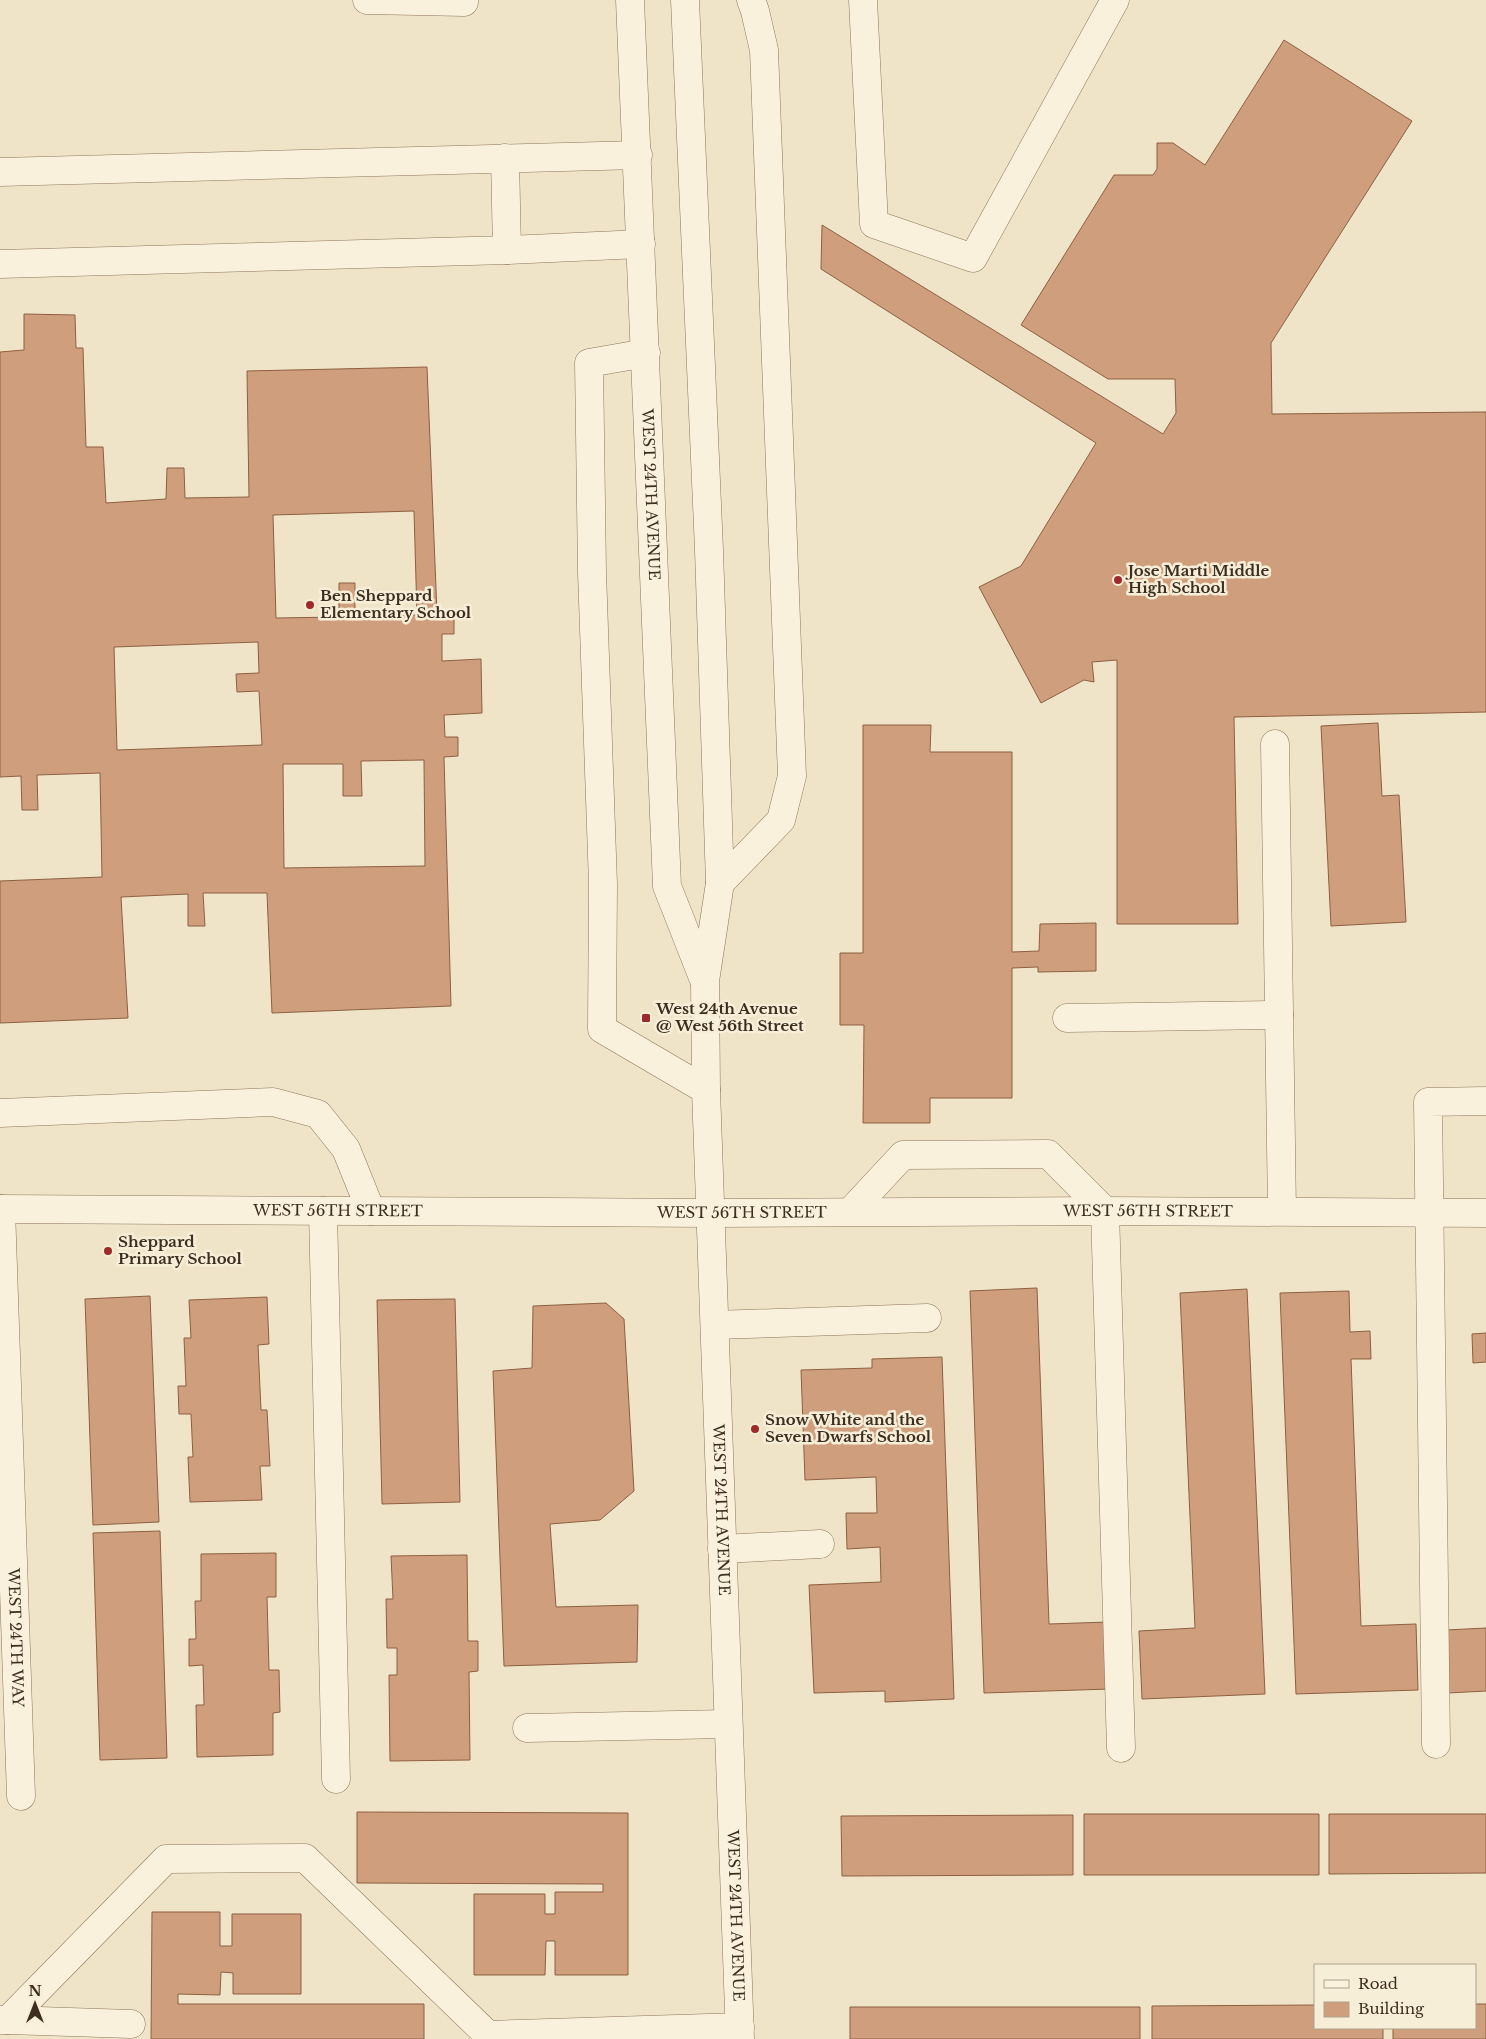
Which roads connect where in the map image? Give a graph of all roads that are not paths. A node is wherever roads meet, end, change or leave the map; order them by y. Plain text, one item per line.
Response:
1 (367, 0) edge
2 (464, 0) edge
3 (630, 0) edge
4 (685, 0) edge
5 (751, 0) edge
6 (863, 0) edge
7 (1115, 0) edge
8 (638, 155) junction
9 (505, 158) junction
10 (0, 172) edge
11 (641, 244) junction
12 (507, 250) junction
13 (0, 264) edge
14 (646, 353) junction
15 (1275, 744) dead end
16 (720, 883) junction
17 (705, 981) junction
18 (1279, 1014) junction
19 (1067, 1018) dead end
20 (706, 1090) junction
21 (1486, 1102) edge
22 (0, 1113) edge
23 (1, 1209) edge
24 (323, 1211) junction
25 (370, 1211) junction
26 (1105, 1211) junction
27 (850, 1212) junction
28 (1282, 1212) junction
29 (711, 1213) junction
30 (1428, 1213) junction
31 (1486, 1213) edge
32 (926, 1318) dead end
33 (715, 1325) junction
34 (820, 1544) dead end
35 (722, 1549) junction
36 (727, 1724) junction
37 (526, 1728) dead end
38 (1436, 1744) dead end
39 (1121, 1748) dead end
40 (336, 1779) dead end
41 (21, 1796) dead end
42 (4, 2020) edge
43 (131, 2024) dead end
44 (740, 2033) edge

1 - 2 street
3 - 8 street, WEST 24TH AVENUE
4 - 16 street, WEST 24TH AVENUE
5 - 16 street
6 - 7 street
8 - 9 street
8 - 11 street, WEST 24TH AVENUE
9 - 10 street
9 - 12 street
11 - 12 street
11 - 14 street, WEST 24TH AVENUE
12 - 13 street
14 - 17 street, WEST 24TH AVENUE
14 - 20 street
15 - 18 street
16 - 17 street, WEST 24TH AVENUE
17 - 20 street, WEST 24TH AVENUE
18 - 19 street
18 - 28 street
20 - 29 street, WEST 24TH AVENUE
21 - 30 street
22 - 25 street
23 - 24 street, WEST 56TH STREET
23 - 41 street, WEST 24TH WAY
24 - 25 street, WEST 56TH STREET
24 - 40 street
25 - 29 street, WEST 56TH STREET
26 - 27 street, WEST 56TH STREET
26 - 27 street
26 - 28 street, WEST 56TH STREET
26 - 39 street
27 - 29 street, WEST 56TH STREET
28 - 30 street, WEST 56TH STREET
29 - 33 street, WEST 24TH AVENUE
30 - 31 street, WEST 56TH STREET
30 - 38 street
32 - 33 street
33 - 35 street, WEST 24TH AVENUE
34 - 35 street
35 - 36 street, WEST 24TH AVENUE
36 - 37 street
36 - 44 street, WEST 24TH AVENUE
42 - 43 street
42 - 44 street

